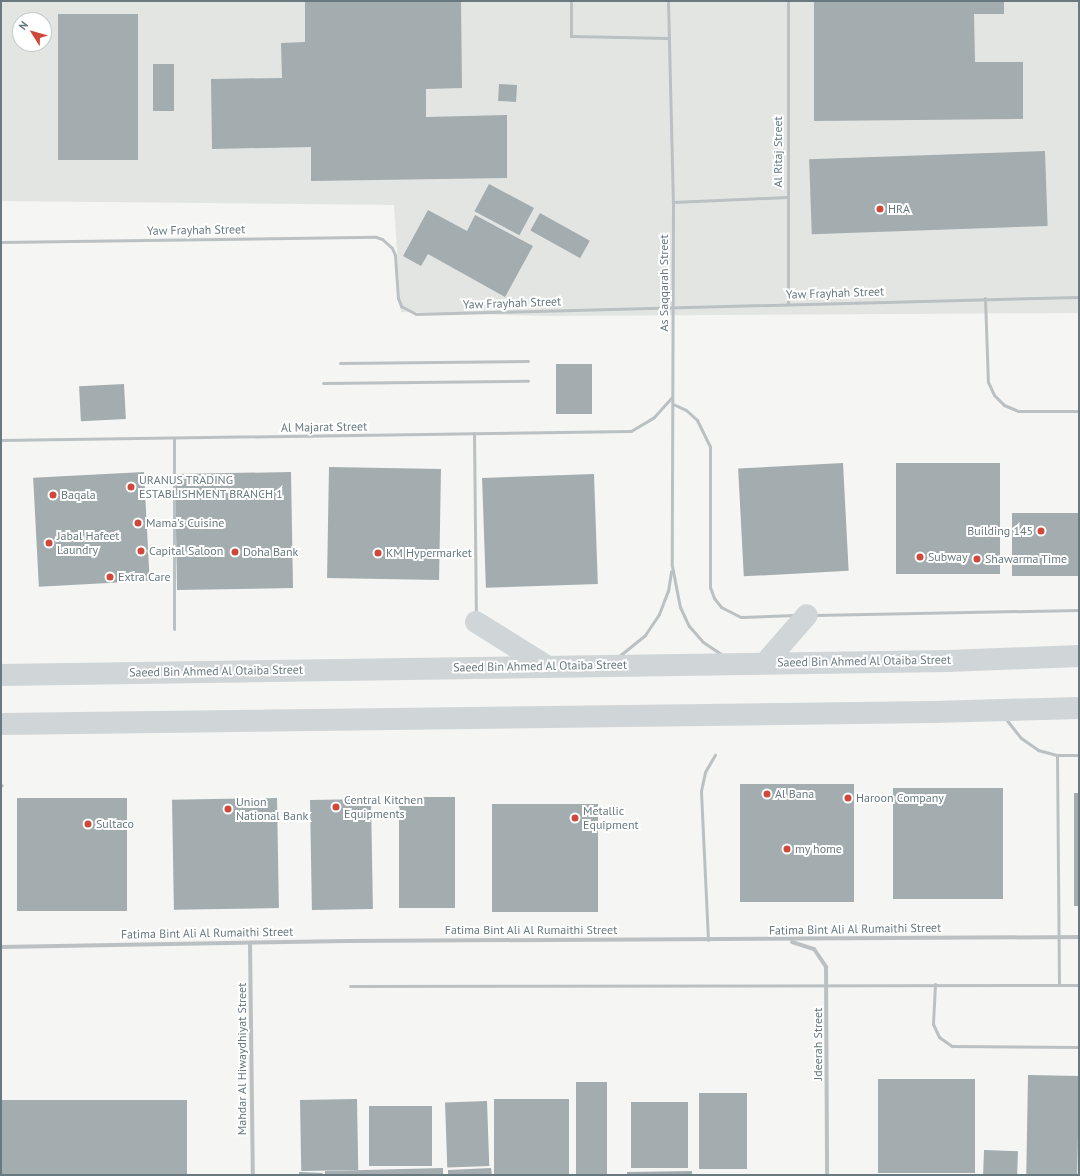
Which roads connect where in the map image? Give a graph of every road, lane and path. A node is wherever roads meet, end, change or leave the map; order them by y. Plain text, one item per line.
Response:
1 (570, 1) edge
2 (668, 1) edge
3 (788, 1) edge
4 (668, 38) junction
5 (787, 197) junction
6 (673, 202) junction
7 (1, 242) edge
8 (1079, 297) edge
9 (985, 298) junction
10 (788, 304) junction
11 (673, 307) junction
12 (528, 361) dead end
13 (340, 363) dead end
14 (528, 381) dead end
15 (323, 383) dead end
16 (673, 397) junction
17 (673, 404) junction
18 (1079, 411) edge
19 (474, 433) junction
20 (174, 439) junction
21 (1, 440) edge
22 (672, 566) junction
23 (1079, 610) edge
24 (806, 615) junction
25 (476, 622) joint
26 (174, 629) dead end
27 (1079, 656) edge
28 (733, 660) junction
29 (610, 661) junction
30 (766, 662) junction
31 (548, 667) junction
32 (1, 675) edge
33 (1079, 708) edge
34 (999, 710) junction
35 (1, 724) edge
36 (716, 755) dead end
37 (1057, 755) junction
38 (1079, 755) edge
39 (1061, 936) junction
40 (1079, 937) edge
41 (708, 940) junction
42 (783, 940) junction
43 (250, 943) junction
44 (1, 947) edge
45 (828, 984) junction
46 (935, 984) junction
47 (1059, 985) junction
48 (1079, 985) edge
49 (350, 986) dead end
50 (1079, 1047) edge
51 (253, 1175) edge
52 (827, 1175) edge

1 - 4 lane
2 - 4 lane, As Saqqarah Street
3 - 5 lane, Al Ritaj Street
4 - 6 lane, As Saqqarah Street
5 - 6 lane
5 - 10 lane, Al Ritaj Street
6 - 11 lane, As Saqqarah Street
7 - 11 lane, Yaw Frayhah Street
8 - 9 lane, Yaw Frayhah Street
9 - 10 lane, Yaw Frayhah Street
9 - 18 lane
10 - 11 lane, Yaw Frayhah Street
11 - 16 lane, As Saqqarah Street
12 - 13 lane
14 - 15 lane
16 - 17 lane, As Saqqarah Street
16 - 19 lane, Al Majarat Street
17 - 22 lane, As Saqqarah Street
17 - 24 lane
19 - 20 lane, Al Majarat Street
19 - 25 lane
20 - 21 lane, Al Majarat Street
20 - 26 lane
22 - 28 lane, As Saqqarah Street
22 - 29 lane, As Saqqarah Street
23 - 24 lane
24 - 30 main road
25 - 31 main road
27 - 30 main road, Saeed Bin Ahmed Al Otaiba Street
28 - 29 main road, Saeed Bin Ahmed Al Otaiba Street
28 - 30 main road, Saeed Bin Ahmed Al Otaiba Street
29 - 31 main road, Saeed Bin Ahmed Al Otaiba Street
31 - 32 main road, Saeed Bin Ahmed Al Otaiba Street
33 - 34 main road
34 - 35 main road
34 - 37 lane
36 - 41 lane
37 - 38 lane
37 - 39 lane
39 - 40 street, Fatima Bint Ali Al Rumaithi Street
39 - 42 street, Fatima Bint Ali Al Rumaithi Street
39 - 47 lane
41 - 42 street, Fatima Bint Ali Al Rumaithi Street
41 - 43 street, Fatima Bint Ali Al Rumaithi Street
42 - 45 street, Jdeerah Street
43 - 44 street, Fatima Bint Ali Al Rumaithi Street
43 - 51 street, Mahdar Al Hiwaydhiyat Street
45 - 46 lane
45 - 49 lane
45 - 52 street, Jdeerah Street
46 - 47 lane
46 - 50 lane
47 - 48 lane

